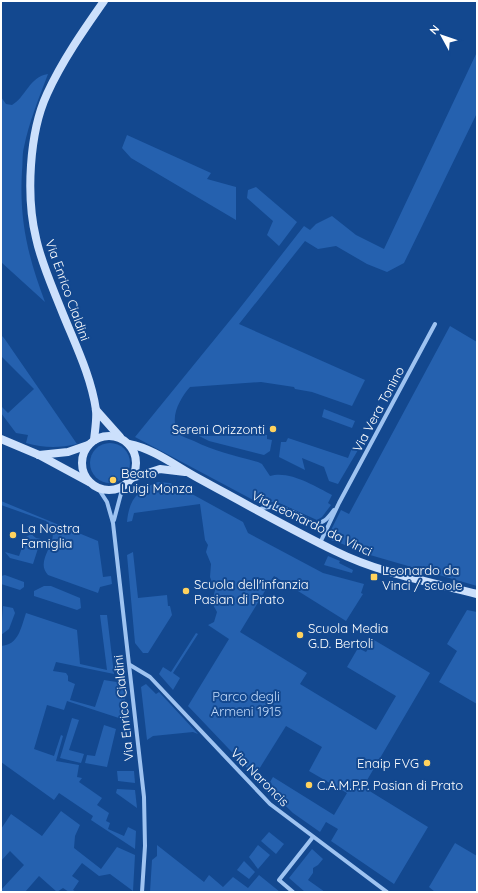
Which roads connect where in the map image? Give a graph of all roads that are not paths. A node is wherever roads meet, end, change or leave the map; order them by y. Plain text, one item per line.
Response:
1 (104, 1) edge
2 (435, 324) dead end
3 (96, 410) junction
4 (1, 438) edge
5 (121, 438) junction
6 (91, 443) junction
7 (129, 444) junction
8 (39, 455) junction
9 (188, 472) junction
10 (132, 478) junction
11 (90, 482) junction
12 (123, 486) junction
13 (98, 488) junction
14 (339, 503) junction
15 (257, 510) junction
16 (114, 523) junction
17 (320, 543) junction
18 (477, 594) edge
19 (130, 665) junction
20 (313, 837) junction
21 (142, 892) edge
22 (293, 892) edge
23 (387, 892) edge

1 - 3 street, Via Enrico Cialdini
2 - 14 street, Via Vera Tonino
3 - 5 street, Via Enrico Cialdini
3 - 6 street, Via Enrico Cialdini
4 - 8 street
5 - 6 street
5 - 7 street
6 - 8 street
6 - 11 street
7 - 9 street, Via Leonardo da Vinci
7 - 10 street
8 - 11 street
9 - 10 street, Via Leonardo da Vinci
9 - 15 street, Via Leonardo da Vinci
10 - 12 street
11 - 13 street
12 - 13 street
12 - 16 street, Via Enrico Cialdini
13 - 16 street, Via Enrico Cialdini
14 - 15 street, Via Vera Tonino
14 - 17 street, Via Vera Tonino
15 - 17 street, Via Leonardo da Vinci
16 - 19 street, Via Enrico Cialdini
17 - 18 street, Via Leonardo da Vinci
19 - 20 street, Via Naroncis
19 - 21 street, Via Enrico Cialdini
20 - 22 street
20 - 23 street, Via Naroncis

